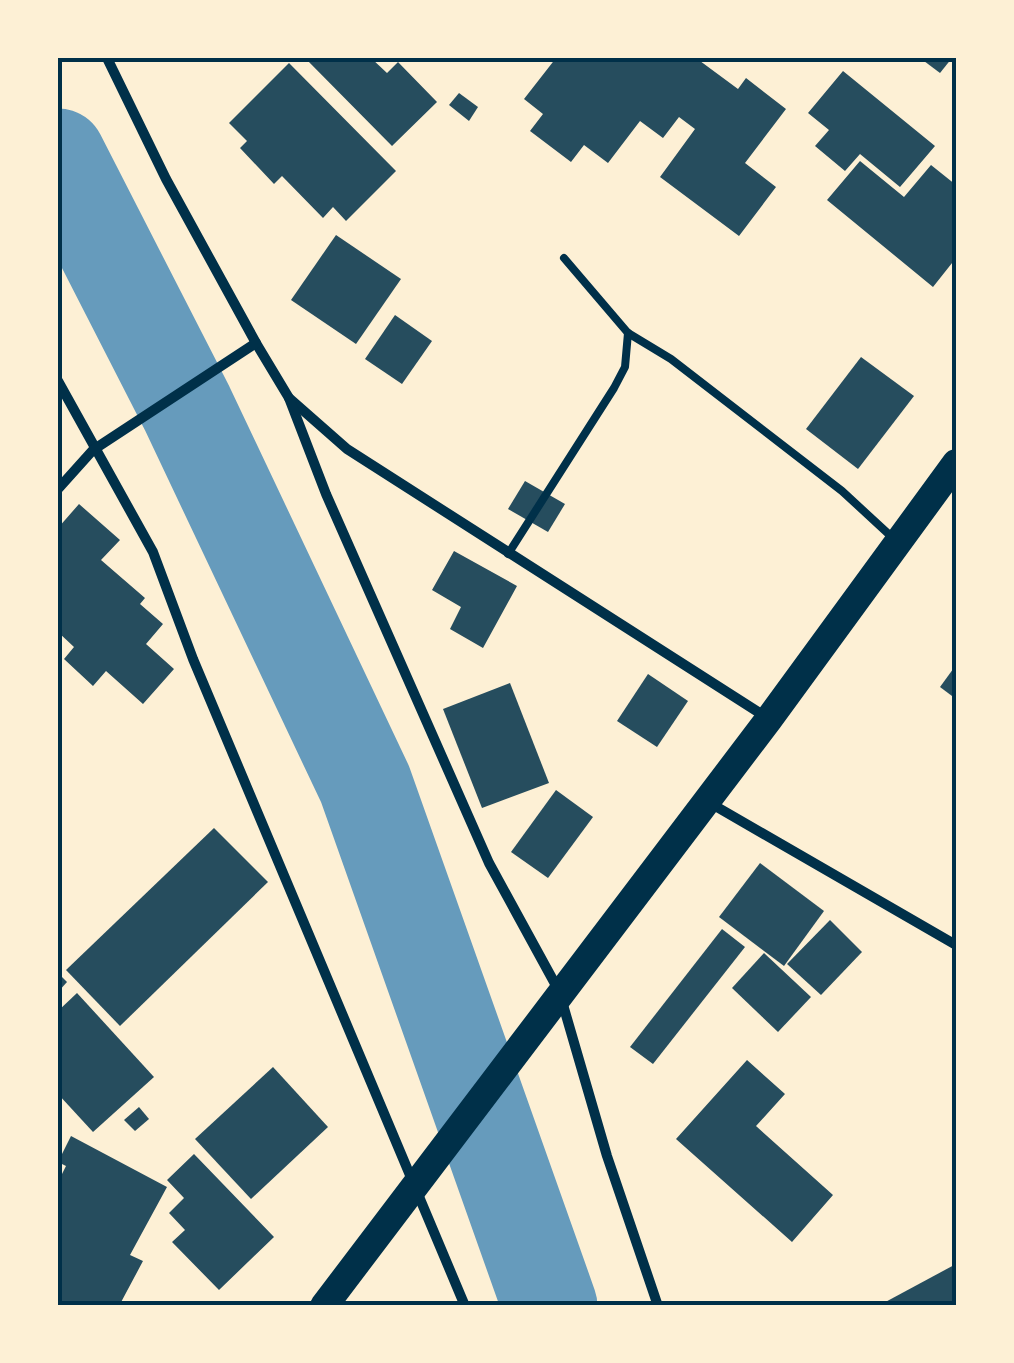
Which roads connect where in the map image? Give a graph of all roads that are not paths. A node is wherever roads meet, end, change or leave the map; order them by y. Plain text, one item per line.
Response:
1 (107, 58) edge
2 (564, 258) dead end
3 (628, 333) junction
4 (256, 343) junction
5 (58, 381) edge
6 (290, 398) junction
7 (93, 450) junction
8 (956, 464) edge
9 (58, 489) edge
10 (898, 542) junction
11 (508, 554) junction
12 (769, 719) junction
13 (705, 800) junction
14 (956, 944) edge
15 (554, 997) junction
16 (420, 1177) junction
17 (324, 1306) edge
18 (465, 1306) edge
19 (658, 1306) edge

1 - 4 street
2 - 3 lane
3 - 10 lane
3 - 11 lane
4 - 6 street
4 - 7 street
5 - 7 street
6 - 11 street
6 - 15 street
7 - 9 street
7 - 16 street
8 - 10 highway
10 - 12 highway
11 - 12 street
12 - 13 highway
13 - 14 street
13 - 15 highway
15 - 16 highway
15 - 19 street
16 - 17 highway
16 - 18 street

